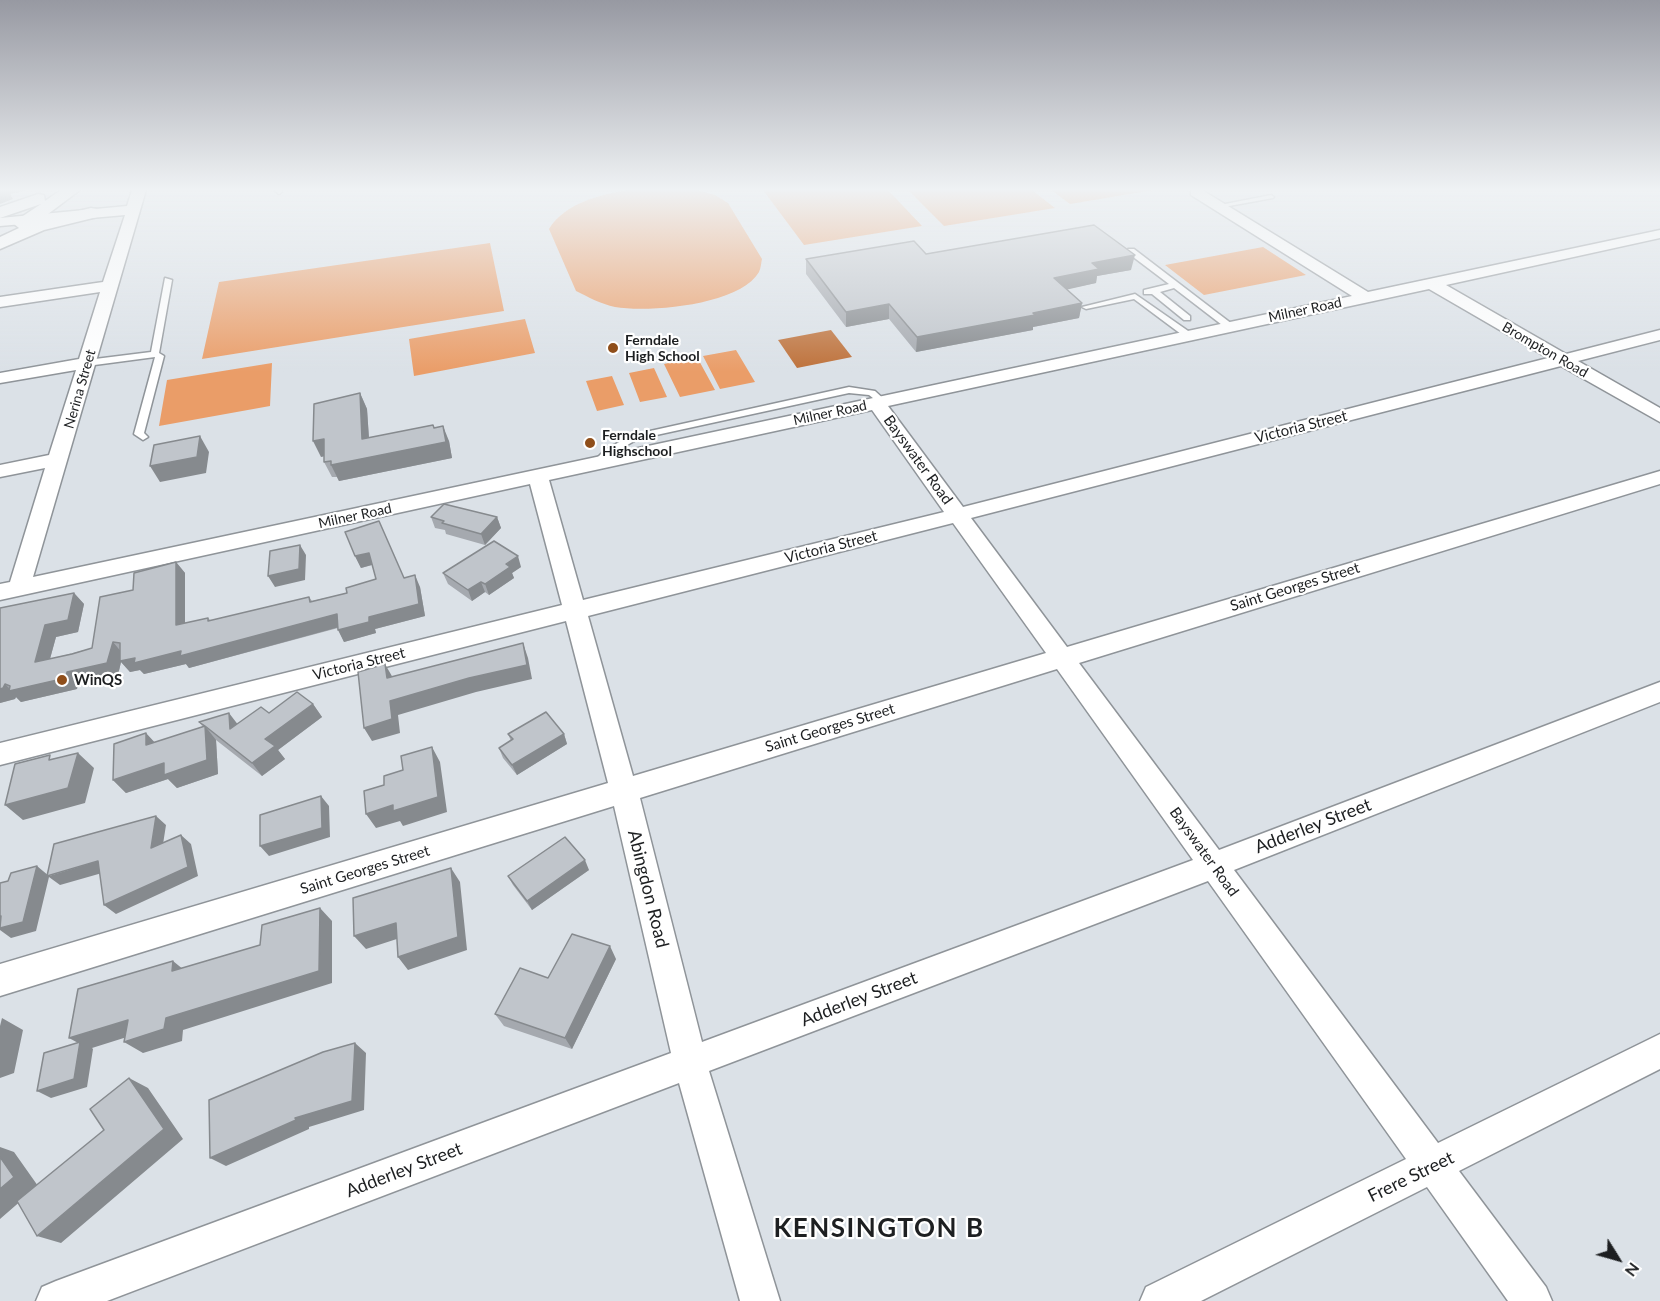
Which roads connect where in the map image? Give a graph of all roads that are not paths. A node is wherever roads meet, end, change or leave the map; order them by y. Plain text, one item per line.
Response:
1 (121, 251) edge
2 (1131, 251) edge
3 (1290, 251) edge
4 (1582, 251) edge
5 (168, 280) dead end
6 (1431, 283) junction
7 (1175, 285) junction
8 (111, 286) junction
9 (1154, 291) junction
10 (1135, 296) junction
11 (1365, 297) junction
12 (0, 303) edge
13 (1086, 307) dead end
14 (1229, 326) junction
15 (1187, 327) junction
16 (1660, 335) edge
17 (155, 354) junction
18 (1562, 359) junction
19 (87, 363) junction
20 (0, 378) edge
21 (879, 403) junction
22 (1660, 416) edge
23 (143, 437) dead end
24 (59, 459) junction
25 (0, 471) edge
26 (537, 477) junction
27 (1660, 477) edge
28 (958, 515) junction
29 (19, 588) junction
30 (0, 592) edge
31 (575, 609) junction
32 (1062, 658) junction
33 (1660, 692) edge
34 (0, 754) edge
35 (624, 791) junction
36 (1214, 865) junction
37 (0, 980) edge
38 (1660, 1051) edge
39 (690, 1063) junction
40 (1433, 1166) junction
41 (56, 1301) edge
42 (760, 1301) edge
43 (1160, 1301) edge
44 (1532, 1301) edge

1 - 8 street, Nerina Street
2 - 7 lane
3 - 11 street
4 - 6 street, Milner Road
5 - 17 lane
6 - 11 street, Milner Road
6 - 18 street, Brompton Road
7 - 9 lane
7 - 14 lane
8 - 12 street
8 - 19 street, Nerina Street
9 - 10 lane
9 - 15 lane
10 - 13 lane
10 - 15 lane
11 - 14 street, Milner Road
14 - 15 street, Milner Road
15 - 21 street, Milner Road
16 - 18 street, Victoria Street
17 - 19 lane
17 - 23 lane
18 - 22 street, Brompton Road
18 - 28 street, Victoria Street
19 - 20 street
19 - 24 street, Nerina Street
21 - 26 street, Milner Road
21 - 28 street, Bayswater Road
24 - 25 street
24 - 29 street, Nerina Street
26 - 29 street, Milner Road
26 - 31 street, Abingdon Road
27 - 32 street, Saint Georges Street
28 - 31 street, Victoria Street
28 - 32 street, Bayswater Road
29 - 30 street, Milner Road
31 - 34 street, Victoria Street
31 - 35 street, Abingdon Road
32 - 35 street, Saint Georges Street
32 - 36 street, Bayswater Road
33 - 36 street, Adderley Street
35 - 37 street, Saint Georges Street
35 - 39 street, Abingdon Road
36 - 39 street, Adderley Street
36 - 40 street, Bayswater Road
38 - 40 street, Frere Street
39 - 41 street, Adderley Street
39 - 42 street, Abingdon Road
40 - 43 street, Frere Street
40 - 44 street, Bayswater Road

